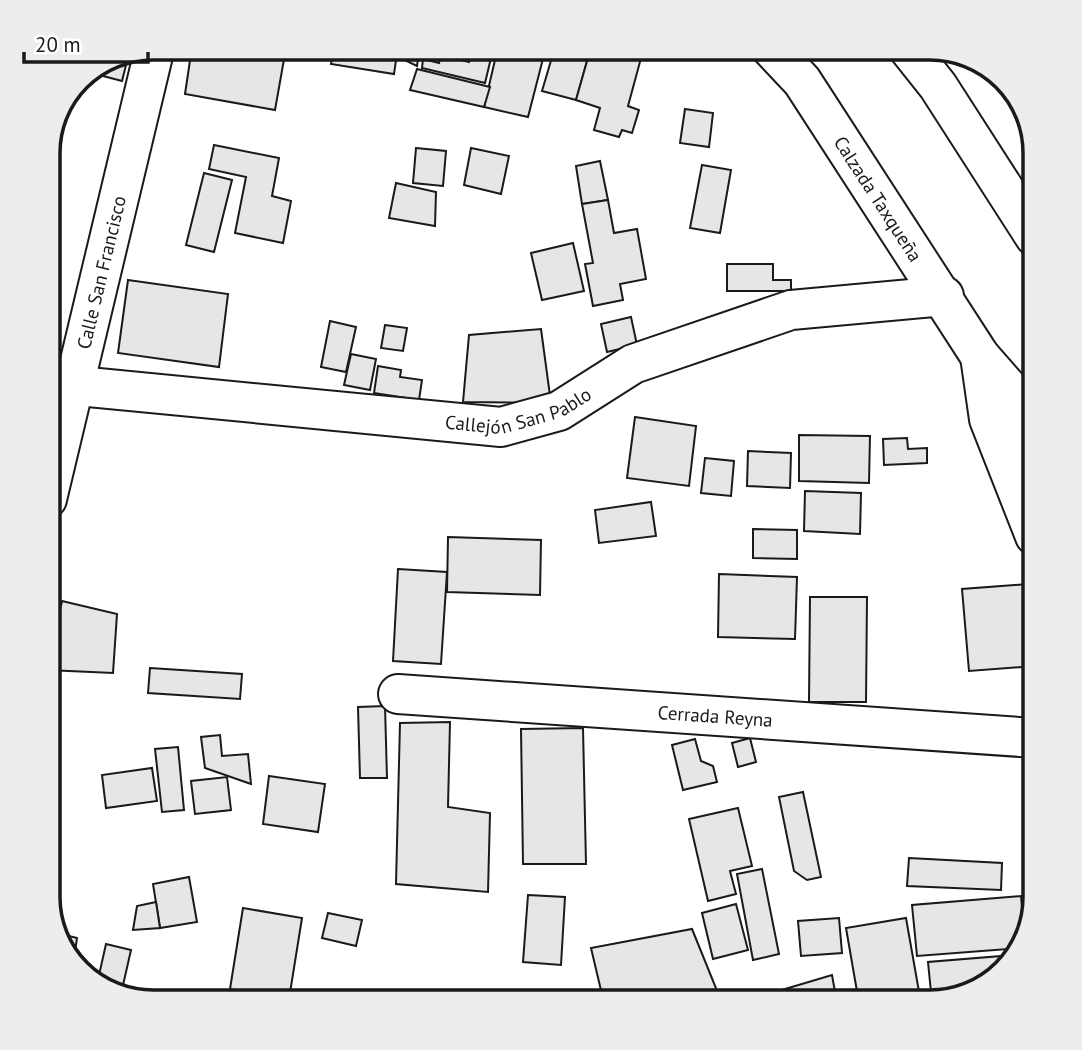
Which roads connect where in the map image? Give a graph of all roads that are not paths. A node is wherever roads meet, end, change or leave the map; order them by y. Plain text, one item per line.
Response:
1 (151, 60) edge
2 (783, 60) edge
3 (917, 60) edge
4 (1023, 218) edge
5 (944, 296) junction
6 (980, 356) junction
7 (61, 385) edge
8 (1023, 413) edge
9 (1023, 505) edge
10 (398, 694) dead end
11 (1023, 737) edge

1 - 7 street, Calle San Francisco
2 - 5 street, Calzada Taxqueña
3 - 4 street
5 - 6 street, Calzada Taxqueña
5 - 7 street, Callejón San Pablo
6 - 8 street, Calzada Taxqueña
6 - 9 street, Calzada Taxqueña
10 - 11 street, Cerrada Reyna

